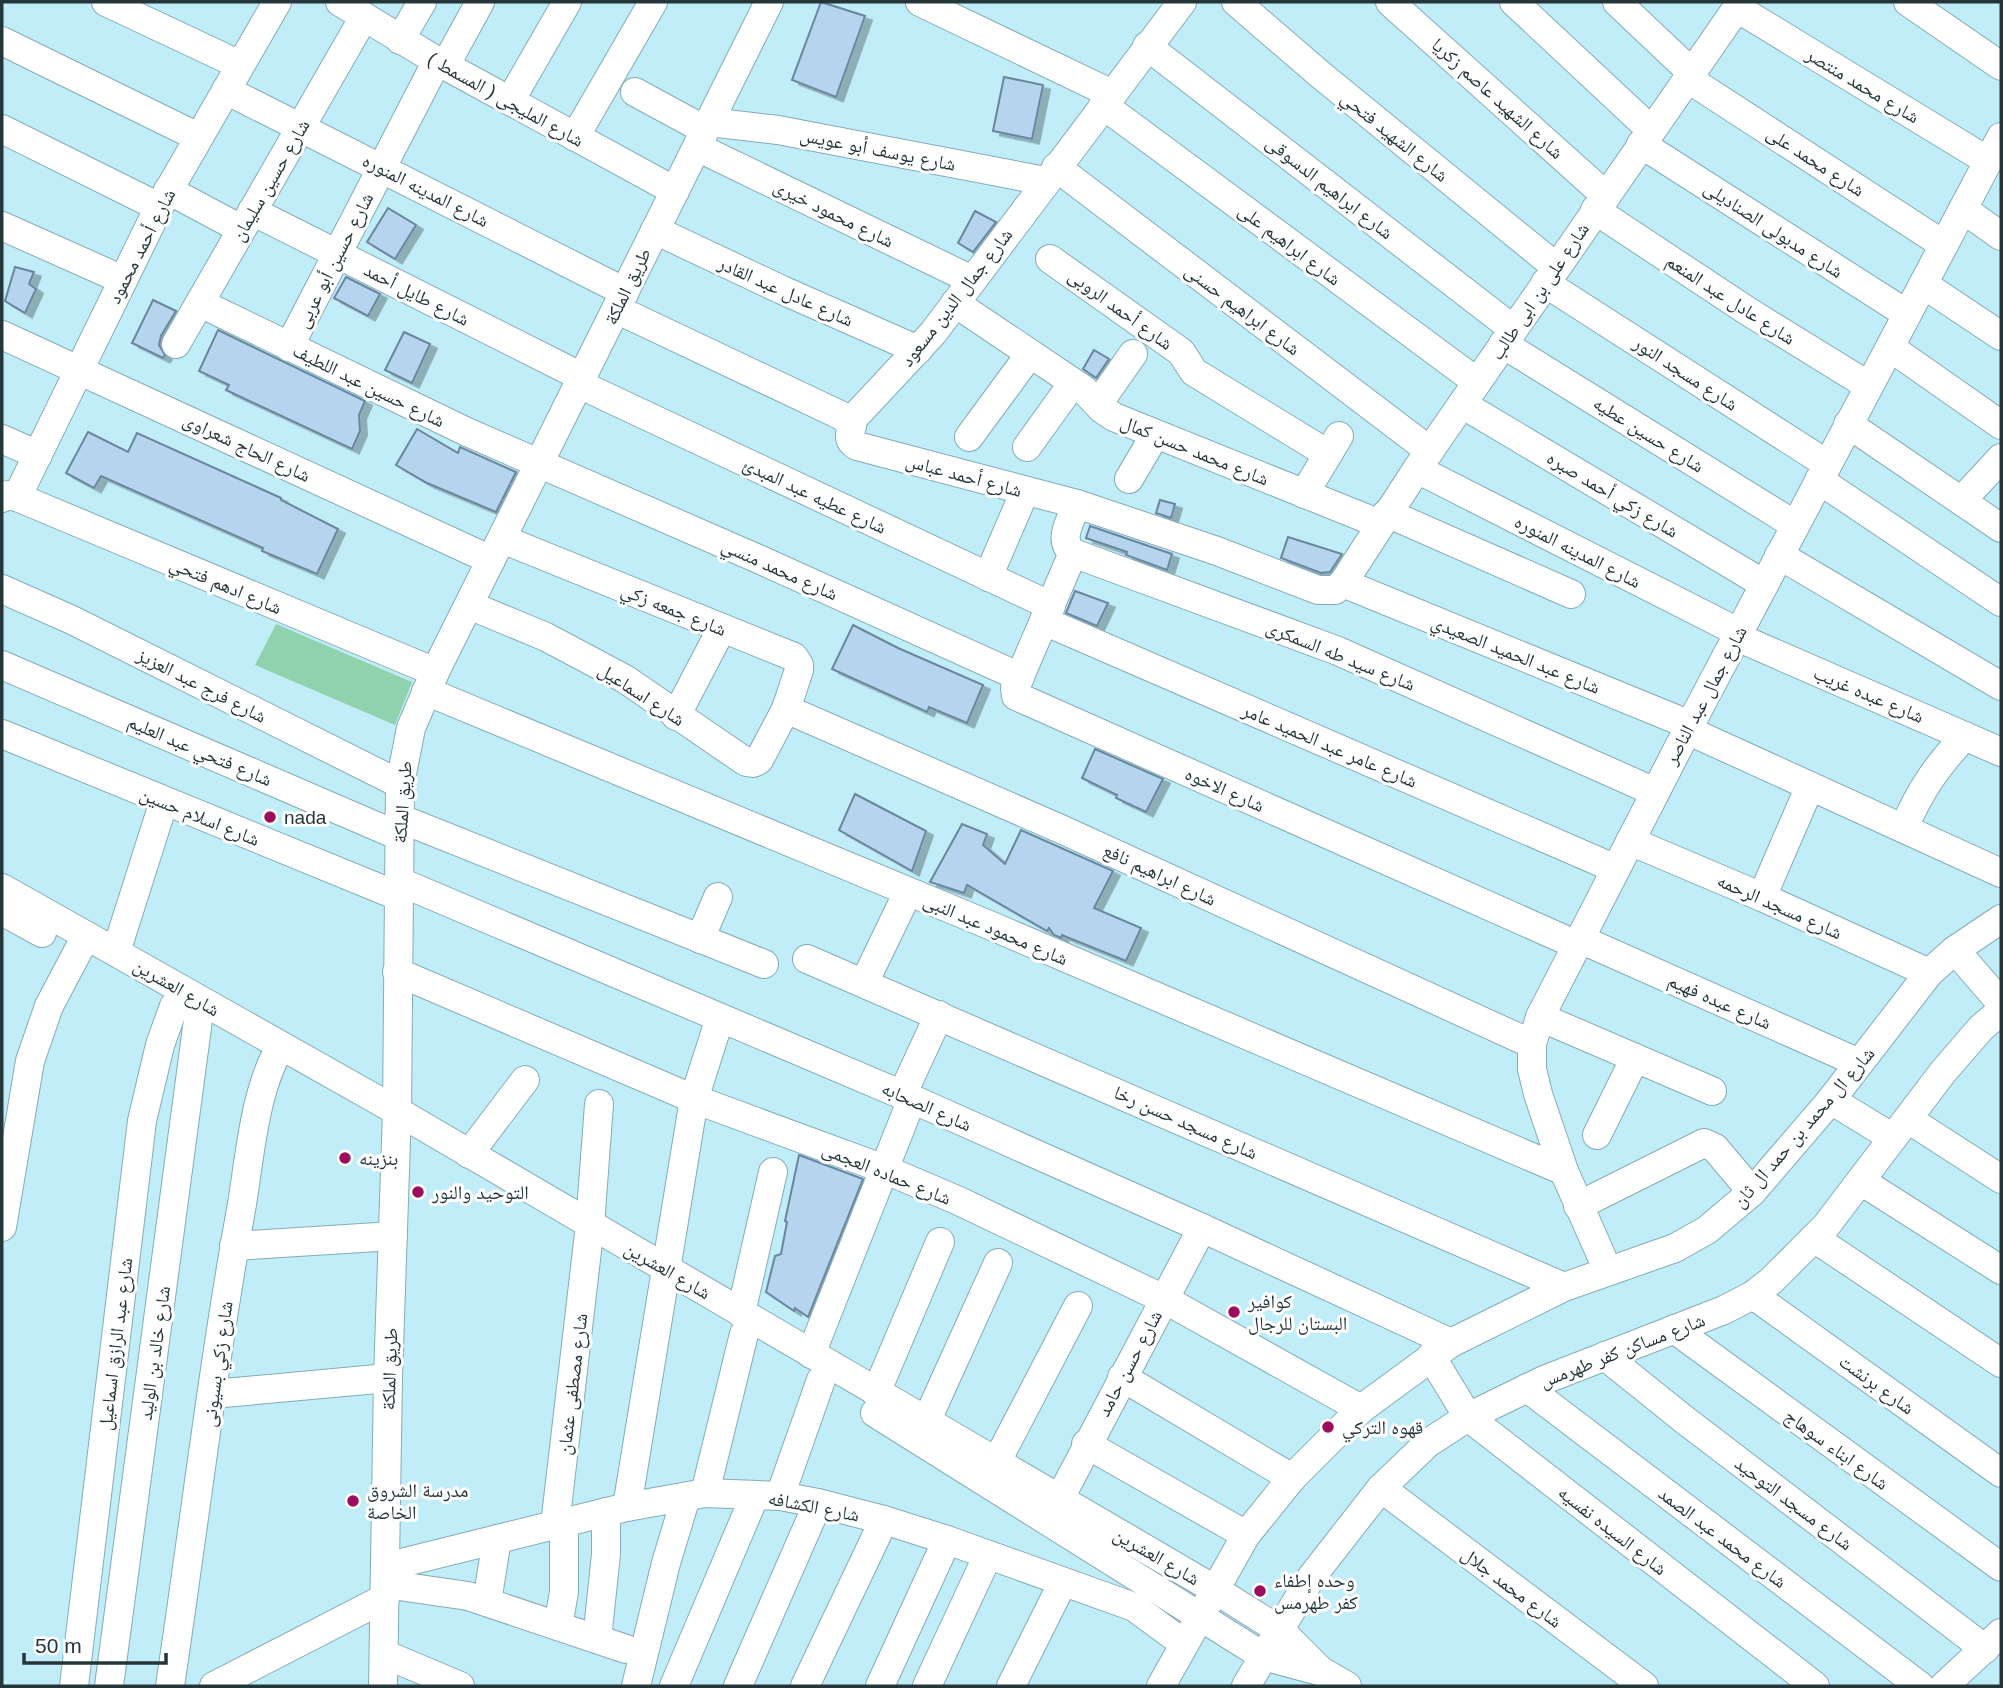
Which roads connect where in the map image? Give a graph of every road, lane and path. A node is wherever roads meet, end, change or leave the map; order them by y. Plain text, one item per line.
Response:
1 (106, 2) edge
2 (277, 2) edge
3 (340, 2) edge
4 (422, 2) edge
5 (480, 2) edge
6 (567, 2) edge
7 (653, 2) edge
8 (769, 2) edge
9 (920, 2) edge
10 (1236, 2) edge
11 (1390, 2) edge
12 (1514, 2) edge
13 (1617, 2) edge
14 (1908, 2) edge
15 (1173, 5) edge
16 (1732, 7) edge
17 (964, 12) edge
18 (364, 17) junction
19 (400, 40) junction
20 (2, 41) edge
21 (1147, 46) junction
22 (441, 64) junction
23 (240, 65) junction
24 (2001, 66) edge
25 (1689, 75) junction
26 (226, 90) junction
27 (635, 92) dead end
28 (1107, 100) junction
29 (510, 101) junction
30 (300, 128) junction
31 (2, 129) edge
32 (704, 133) junction
33 (198, 137) junction
34 (575, 137) junction
35 (1646, 137) junction
36 (1995, 149) edge
37 (382, 167) junction
38 (1051, 174) junction
39 (675, 191) junction
40 (164, 199) junction
41 (1600, 202) junction
42 (1963, 209) junction
43 (246, 220) junction
44 (2, 226) edge
45 (655, 230) junction
46 (2001, 236) edge
47 (1944, 245) junction
48 (337, 254) junction
49 (1050, 259) dead end
50 (1550, 275) junction
51 (123, 280) junction
52 (972, 280) junction
53 (1923, 284) junction
54 (620, 300) junction
55 (200, 303) junction
56 (955, 303) junction
57 (1907, 314) junction
58 (2, 335) edge
59 (1508, 336) junction
60 (2001, 336) edge
61 (176, 344) dead end
62 (289, 346) junction
63 (1891, 348) junction
64 (918, 350) junction
65 (1030, 354) junction
66 (1133, 354) dead end
67 (79, 370) junction
68 (581, 380) junction
69 (1073, 383) junction
70 (1869, 386) junction
71 (1469, 393) junction
72 (1098, 404) junction
73 (850, 422) junction
74 (1848, 424) junction
75 (2001, 425) edge
76 (1155, 435) junction
77 (969, 437) dead end
78 (2, 439) edge
79 (1027, 447) dead end
80 (38, 455) junction
81 (2001, 458) edge
82 (1423, 460) junction
83 (539, 463) junction
84 (1823, 472) junction
85 (1129, 479) dead end
86 (1025, 491) junction
87 (1304, 494) junction
88 (9, 497) edge
89 (1962, 500) junction
90 (1077, 504) junction
91 (1383, 519) junction
92 (1795, 525) junction
93 (2001, 528) edge
94 (496, 550) junction
95 (1073, 553) junction
96 (1779, 555) junction
97 (988, 577) junction
98 (1343, 583) junction
99 (1764, 584) junction
100 (2, 589) edge
101 (1571, 594) dead end
102 (2001, 602) edge
103 (469, 605) junction
104 (1047, 613) junction
105 (722, 628) junction
106 (1737, 635) junction
107 (2, 665) edge
108 (1020, 677) junction
109 (431, 682) junction
110 (2001, 686) edge
111 (786, 709) junction
112 (676, 716) junction
113 (1688, 727) junction
114 (2, 734) edge
115 (1965, 736) junction
116 (2001, 752) edge
117 (400, 784) junction
118 (1810, 786) junction
119 (1655, 792) junction
120 (164, 801) junction
121 (399, 827) junction
122 (1904, 828) junction
123 (1630, 841) junction
124 (1616, 869) junction
125 (2001, 873) edge
126 (2, 888) edge
127 (398, 888) junction
128 (908, 892) junction
129 (718, 897) dead end
130 (1762, 897) junction
131 (2, 911) edge
132 (2001, 919) edge
133 (700, 939) junction
134 (1578, 942) junction
135 (81, 944) junction
136 (1955, 950) junction
137 (116, 952) junction
138 (807, 958) dead end
139 (764, 964) dead end
140 (397, 972) junction
141 (1929, 973) junction
142 (864, 983) junction
143 (2001, 1003) edge
144 (174, 1006) junction
145 (939, 1015) junction
146 (720, 1018) junction
147 (198, 1020) junction
148 (1995, 1027) edge
149 (1536, 1030) junction
150 (276, 1053) junction
151 (1635, 1058) junction
152 (1859, 1063) junction
153 (525, 1080) dead end
154 (1712, 1091) dead end
155 (907, 1097) junction
156 (694, 1099) junction
157 (1831, 1100) junction
158 (599, 1104) dead end
159 (396, 1121) junction
160 (1900, 1128) junction
161 (1597, 1135) dead end
162 (469, 1154) junction
163 (884, 1169) junction
164 (1564, 1171) junction
165 (773, 1172) dead end
166 (2001, 1179) edge
167 (1861, 1181) junction
168 (1752, 1192) junction
169 (1578, 1206) junction
170 (2, 1227) edge
171 (1202, 1228) junction
172 (589, 1234) junction
173 (393, 1236) junction
174 (1814, 1238) junction
175 (940, 1242) dead end
176 (234, 1246) junction
177 (998, 1263) dead end
178 (2001, 1270) edge
179 (1608, 1271) junction
180 (664, 1278) junction
181 (1564, 1287) junction
182 (1753, 1296) junction
183 (1164, 1299) junction
184 (1078, 1306) dead end
185 (742, 1324) junction
186 (1674, 1329) junction
187 (1441, 1350) junction
188 (811, 1354) junction
189 (1605, 1356) junction
190 (2001, 1363) edge
191 (1122, 1377) junction
192 (388, 1378) junction
193 (821, 1380) junction
194 (1527, 1388) junction
195 (876, 1393) junction
196 (213, 1394) junction
197 (1361, 1409) junction
198 (1468, 1416) junction
199 (926, 1422) junction
200 (1086, 1444) junction
201 (996, 1463) junction
202 (2001, 1473) edge
203 (1292, 1478) junction
204 (1381, 1488) junction
205 (695, 1495) junction
206 (768, 1496) junction
207 (1059, 1500) junction
208 (818, 1503) junction
209 (617, 1509) junction
210 (884, 1520) junction
211 (560, 1524) junction
212 (1246, 1535) junction
213 (497, 1539) junction
214 (947, 1540) junction
215 (988, 1555) junction
216 (2001, 1567) edge
217 (1063, 1582) junction
218 (385, 1583) junction
219 (1214, 1589) junction
220 (487, 1602) junction
221 (1199, 1615) junction
222 (558, 1626) junction
223 (1280, 1631) junction
224 (597, 1639) junction
225 (1993, 1641) edge
226 (1184, 1643) junction
227 (626, 1649) dead end
228 (384, 1654) junction
229 (1263, 1656) junction
230 (1321, 1671) junction
231 (262, 1675) edge
232 (1954, 1684) edge
233 (74, 1686) edge
234 (109, 1686) edge
235 (170, 1686) edge
236 (214, 1686) edge
237 (383, 1686) edge
238 (460, 1686) edge
239 (636, 1686) edge
240 (674, 1686) edge
241 (738, 1686) edge
242 (805, 1686) edge
243 (880, 1686) edge
244 (927, 1686) edge
245 (1011, 1686) edge
246 (1161, 1686) edge
247 (1246, 1686) edge
248 (1347, 1686) edge
249 (1644, 1686) edge
250 (1815, 1686) edge
251 (1920, 1686) edge

1 - 23 street
2 - 23 street, شارع أحمد محمود
3 - 18 street, شارع المليجى ( المسمط )
4 - 19 street
5 - 22 street
6 - 29 street
7 - 34 street
8 - 32 street, طريق الملكة
9 - 17 street, شارع ابراهيم على
10 - 50 street, شارع الشهيد فتحي
11 - 41 street, شارع الشهيد عاصم زكريا
12 - 35 street, شارع مدبولى الصناديلى
13 - 25 street, شارع محمد على
14 - 24 street
15 - 21 street, شارع جمال الدين مسعود
16 - 25 street, شارع على بن ابى طالب
16 - 36 street, شارع محمد منتصر
17 - 28 street, شارع ابراهيم على
18 - 19 street, شارع المليجى ( المسمط )
18 - 30 street, شارع حسين سليمان
19 - 22 street, شارع المليجى ( المسمط )
20 - 33 street
21 - 28 street, شارع جمال الدين مسعود
21 - 59 street, شارع ابراهيم الدسوقى
22 - 29 street, شارع المليجى ( المسمط )
22 - 37 street, شارع حسين أبو عربى
23 - 26 street, شارع أحمد محمود
25 - 35 street, شارع على بن ابى طالب
25 - 47 street, شارع محمد على
26 - 30 street, شارع المدينه المنوره
26 - 33 street, شارع أحمد محمود
27 - 32 street, شارع محمود خيرى
28 - 38 street, شارع جمال الدين مسعود
28 - 71 street, شارع ابراهيم على
29 - 34 street, شارع المليجى ( المسمط )
30 - 37 street, شارع المدينه المنوره
30 - 43 street, شارع حسين سليمان
31 - 40 street, شارع طايل أحمد
32 - 38 street, شارع يوسف أبو عويس
32 - 39 street, طريق الملكة
32 - 52 street, شارع محمود خيرى
33 - 40 street, شارع أحمد محمود
34 - 39 street, شارع المليجى ( المسمط )
35 - 41 street, شارع على بن ابى طالب
35 - 57 street, شارع مدبولى الصناديلى
36 - 42 street, شارع جمال عبد الناصر
37 - 48 street, شارع حسين أبو عربى
37 - 54 street, شارع المدينه المنوره
38 - 52 street, شارع جمال الدين مسعود
38 - 82 street, شارع ابراهيم حسنى
39 - 45 street, طريق الملكة
40 - 43 street, شارع طايل أحمد
40 - 51 street, شارع أحمد محمود
41 - 50 street, شارع على بن ابى طالب
41 - 70 street, شارع عادل عبد المنعم
42 - 46 street
42 - 47 street, شارع جمال عبد الناصر
43 - 48 street, شارع طايل أحمد
43 - 55 street, شارع حسين سليمان
44 - 51 street
45 - 54 street, طريق الملكة
45 - 64 street, شارع عادل عبد القادر
47 - 53 street, شارع جمال عبد الناصر
48 - 62 street, شارع حسين أبو عربى
48 - 68 street, شارع طايل أحمد
49 - 87 street, شارع أحمد الروبى
50 - 59 street, شارع على بن ابى طالب
50 - 84 street, شارع مسجد النور
51 - 67 street, شارع أحمد محمود
52 - 56 street, شارع جمال الدين مسعود
53 - 57 street, شارع جمال عبد الناصر
53 - 60 street
54 - 68 street, طريق الملكة
54 - 73 street
55 - 61 street, شارع حسين سليمان
55 - 62 street, شارع حسين عبد اللطيف
56 - 64 street, شارع جمال الدين مسعود
56 - 65 street, شارع محمد حسن كمال
57 - 63 street, شارع جمال عبد الناصر
58 - 67 street, شارع الحاج شعراوى
59 - 71 street, شارع على بن ابى طالب
59 - 92 street, شارع حسين عطيه
62 - 83 street, شارع حسين عبد اللطيف
63 - 70 street, شارع جمال عبد الناصر
63 - 75 street
64 - 73 street, شارع جمال الدين مسعود
65 - 69 street, شارع محمد حسن كمال
65 - 77 street
66 - 72 street
67 - 80 street, شارع أحمد محمود
67 - 94 street, شارع الحاج شعراوى
68 - 83 street, طريق الملكة
68 - 97 street, شارع عطيه عبد المبدئ
69 - 72 street, شارع محمد حسن كمال
69 - 79 street
70 - 74 street, شارع جمال عبد الناصر
71 - 82 street, شارع على بن ابى طالب
71 - 99 street, شارع زكي أحمد صبره
72 - 76 street, شارع محمد حسن كمال
73 - 86 street, شارع أحمد عباس
74 - 84 street, شارع جمال عبد الناصر
74 - 89 street
76 - 85 street
76 - 87 street, شارع محمد حسن كمال
78 - 80 street
80 - 88 street, شارع أحمد محمود
81 - 89 street
82 - 91 street, شارع على بن ابى طالب
82 - 106 street, شارع المدينه المنوره
83 - 94 street, طريق الملكة
83 - 108 street, شارع محمد منسي
84 - 92 street, شارع جمال عبد الناصر
84 - 102 street, شارع مسجد النور
86 - 90 street, شارع أحمد عباس
86 - 97 street
87 - 91 street, شارع محمد حسن كمال
88 - 109 street, شارع ادهم فتحي
89 - 93 street
90 - 95 street
90 - 98 street, شارع أحمد عباس
91 - 98 street, شارع على بن ابى طالب
91 - 101 street, شارع محمد حسن كمال
92 - 96 street, شارع جمال عبد الناصر
94 - 103 street, طريق الملكة
94 - 105 street, شارع جمعه زكي
95 - 104 street
95 - 119 street, شارع سيد طه السمكرى
96 - 99 street, شارع جمال عبد الناصر
96 - 110 street
97 - 104 street, شارع عطيه عبد المبدئ
98 - 113 street, شارع عبد الحميد الصعيدي
99 - 106 street, شارع جمال عبد الناصر
100 - 117 street, شارع فرج عبد العزيز
103 - 109 street, طريق الملكة
103 - 112 street, شارع اسماعيل
104 - 108 street
104 - 124 street, شارع عامر عبد الحميد عامر
105 - 111 street, شارع جمعه زكي
105 - 112 street
106 - 113 street, شارع جمال عبد الناصر
106 - 115 street, شارع عبده غريب
107 - 121 street, شارع فتحي عبد العليم
108 - 134 street, شارع الاخوه
109 - 117 street, طريق الملكة
109 - 128 street, شارع محمود عبد النبى
111 - 112 street, شارع اسماعيل
111 - 149 street, شارع ابراهيم نافع
113 - 118 street, شارع عبد الحميد الصعيدي
113 - 119 street, شارع جمال عبد الناصر
114 - 120 street, شارع اسلام حسين
115 - 116 street, شارع عبده غريب
115 - 122 street
117 - 121 street, طريق الملكة
118 - 122 street, شارع عبد الحميد الصعيدي
118 - 130 street
119 - 123 street, شارع جمال عبد الناصر
120 - 127 street, شارع اسلام حسين
120 - 137 street
121 - 127 street, طريق الملكة
121 - 133 street, شارع فتحي عبد العليم
122 - 125 street, شارع عبد الحميد الصعيدي
123 - 124 street, شارع جمال عبد الناصر
123 - 130 street, شارع مسجد الرحمه
124 - 134 street, شارع جمال عبد الناصر
126 - 135 street, شارع العشرين
127 - 140 street, طريق الملكة
127 - 146 street, شارع الصحابه
128 - 142 street
128 - 164 street, شارع محمود عبد النبى
129 - 133 street
130 - 141 street, شارع مسجد الرحمه
131 - 135 street, شارع العشرين
132 - 136 street, شارع ال محمد بن حمد ال ثان
133 - 139 street, شارع فتحي عبد العليم
134 - 149 street, شارع جمال عبد الناصر
134 - 152 street, شارع عبده فهيم
135 - 137 street, شارع العشرين
135 - 144 street, شارع العشرين
135 - 170 street
136 - 141 street, شارع ال محمد بن حمد ال ثان
136 - 143 street
137 - 150 street, شارع العشرين
138 - 142 street, شارع مسجد حسن رخا
140 - 156 street, شارع حماده العجمى
140 - 159 street, طريق الملكة
141 - 152 street, شارع ال محمد بن حمد ال ثان
142 - 145 street, شارع مسجد حسن رخا
144 - 147 street, شارع العشرين
144 - 233 street, شارع عبد الرازق اسماعيل
145 - 155 street
145 - 181 street, شارع مسجد حسن رخا
146 - 155 street, شارع الصحابه
146 - 156 street
147 - 150 street, شارع العشرين
147 - 234 street, شارع خالد بن الوليد
148 - 160 street, شارع مساكن كفر طهرمس
149 - 151 street, شارع ابراهيم نافع
149 - 164 street
150 - 159 street, شارع العشرين
150 - 176 street, شارع زكي بسيونى
151 - 154 street, شارع ابراهيم نافع
151 - 161 street
152 - 157 street, شارع ال محمد بن حمد ال ثان
153 - 162 street
155 - 163 street
155 - 171 street, شارع الصحابه
156 - 163 street, شارع حماده العجمى
156 - 180 street
157 - 160 street
157 - 168 street, شارع ال محمد بن حمد ال ثان
158 - 172 street, شارع مصطفى عثمان
159 - 162 street, شارع العشرين
159 - 172 street, شارع العشرين
159 - 173 street, طريق الملكة
160 - 166 street
160 - 167 street, شارع مساكن كفر طهرمس
162 - 172 street, شارع العشرين
163 - 183 street, شارع حماده العجمى
163 - 188 street
164 - 169 street
165 - 185 street
167 - 174 street, شارع مساكن كفر طهرمس
167 - 178 street
168 - 169 street
168 - 179 street, شارع ال محمد بن حمد ال ثان
169 - 179 street
171 - 183 street, شارع حسن حامد
171 - 187 street, شارع الصحابه
172 - 180 street, شارع العشرين
172 - 211 street, شارع مصطفى عثمان
173 - 176 street
173 - 192 street, طريق الملكة
174 - 182 street, شارع مساكن كفر طهرمس
174 - 190 street
175 - 195 street
176 - 196 street, شارع زكي بسيونى
177 - 199 street
179 - 181 street, شارع ال محمد بن حمد ال ثان
180 - 185 street, شارع العشرين
180 - 209 street
181 - 187 street, شارع ال محمد بن حمد ال ثان
182 - 186 street, شارع مساكن كفر طهرمس
182 - 202 street, شارع برنشت
183 - 191 street, شارع حسن حامد
183 - 197 street, شارع حماده العجمى
184 - 201 street
185 - 188 street, شارع العشرين
185 - 193 street, شارع العشرين
185 - 205 street
186 - 189 street, شارع مساكن كفر طهرمس
186 - 216 street, شارع ابناء سوهاج
187 - 197 street, شارع ال محمد بن حمد ال ثان
187 - 198 street, شارع السيده نفسيه
188 - 195 street, شارع العشرين
189 - 194 street, شارع مساكن كفر طهرمس
189 - 225 street, شارع مسجد التوحيد
191 - 200 street, شارع حسن حامد
191 - 203 street
192 - 196 street
192 - 218 street, طريق الملكة
193 - 206 street
193 - 221 street, شارع العشرين
194 - 198 street, شارع مساكن كفر طهرمس
194 - 251 street, شارع محمد عبد الصمد
195 - 199 street, شارع العشرين
196 - 235 street, شارع زكي بسيونى
197 - 203 street, شارع ال محمد بن حمد ال ثان
198 - 204 street, شارع مساكن كفر طهرمس
198 - 250 street, شارع السيده نفسيه
199 - 201 street, شارع العشرين
200 - 207 street, شارع حسن حامد
200 - 212 street
201 - 207 street, شارع العشرين
203 - 212 street, شارع ال محمد بن حمد ال ثان
204 - 223 street, شارع مساكن كفر طهرمس
204 - 249 street, شارع محمد جلال
205 - 206 street, شارع الكشافه
205 - 209 street, شارع الكشافه
205 - 239 street
206 - 208 street, شارع الكشافه
206 - 240 street
207 - 219 street, شارع العشرين
208 - 210 street, شارع الكشافه
208 - 241 street
209 - 211 street, شارع الكشافه
209 - 224 street
210 - 214 street, شارع الكشافه
210 - 242 street
211 - 213 street, شارع الكشافه
211 - 222 street, شارع مصطفى عثمان
212 - 219 street, شارع ال محمد بن حمد ال ثان
213 - 218 street, شارع الكشافه
213 - 220 street
214 - 215 street, شارع الكشافه
214 - 243 street
215 - 217 street, شارع الكشافه
215 - 244 street
217 - 226 street, شارع الكشافه
217 - 245 street
218 - 220 street
218 - 228 street, طريق الملكة
218 - 231 street, شارع الكشافه
219 - 221 street, شارع ال محمد بن حمد ال ثان
219 - 223 street, شارع العشرين
220 - 222 street
221 - 226 street, شارع ال محمد بن حمد ال ثان
221 - 229 street, شارع العشرين
222 - 224 street
223 - 229 street, شارع مساكن كفر طهرمس
223 - 230 street, شارع العشرين
224 - 227 street
225 - 232 street
226 - 246 street, شارع ال محمد بن حمد ال ثان
228 - 237 street, طريق الملكة
228 - 238 street
229 - 230 street, شارع العشرين
229 - 247 street, شارع مساكن كفر طهرمس
230 - 248 street, شارع العشرين
231 - 236 street, شارع الكشافه

